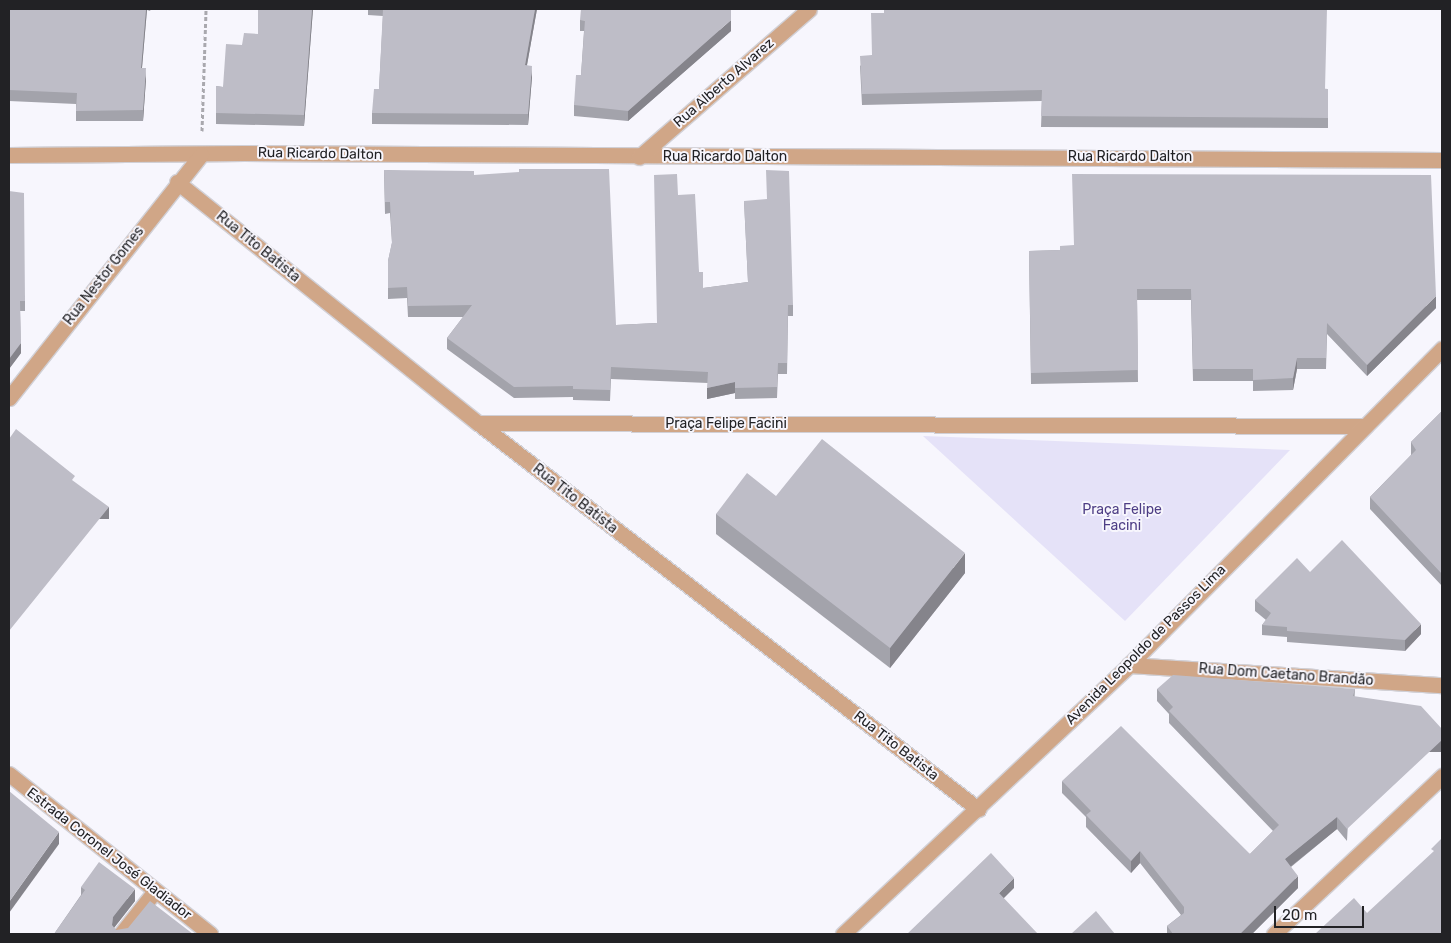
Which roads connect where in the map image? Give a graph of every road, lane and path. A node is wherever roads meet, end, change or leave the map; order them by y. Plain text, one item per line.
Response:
1 (206, 9) edge
2 (809, 9) edge
3 (9, 155) edge
4 (201, 155) junction
5 (639, 157) junction
6 (1442, 160) edge
7 (177, 182) junction
8 (1442, 349) edge
9 (9, 398) edge
10 (478, 423) junction
11 (1365, 426) junction
12 (1129, 665) junction
13 (1442, 685) edge
14 (9, 774) edge
15 (1442, 776) edge
16 (978, 809) junction
17 (155, 891) junction
18 (121, 934) edge
19 (210, 934) edge
20 (842, 934) edge
21 (1274, 934) edge

1 - 4 path
2 - 5 street, Rua Alberto Alvarez
3 - 4 street, Rua Ricardo Dalton
4 - 5 street, Rua Ricardo Dalton
4 - 7 street, Rua Nestor Gomes
5 - 6 street, Rua Ricardo Dalton
7 - 9 street, Rua Nestor Gomes
7 - 10 street, Rua Tito Batista
8 - 11 street, Avenida Leopoldo de Passos Lima
10 - 11 street, Praça Felipe Facini
10 - 16 street, Rua Tito Batista
11 - 12 street, Avenida Leopoldo de Passos Lima
12 - 13 street, Rua Dom Caetano Brandão
12 - 16 street, Avenida Leopoldo de Passos Lima
14 - 17 street, Estrada Coronel José Gladiador
15 - 21 street
16 - 20 street, Avenida Leopoldo de Passos Lima
17 - 18 street
17 - 19 street, Estrada Coronel José Gladiador

